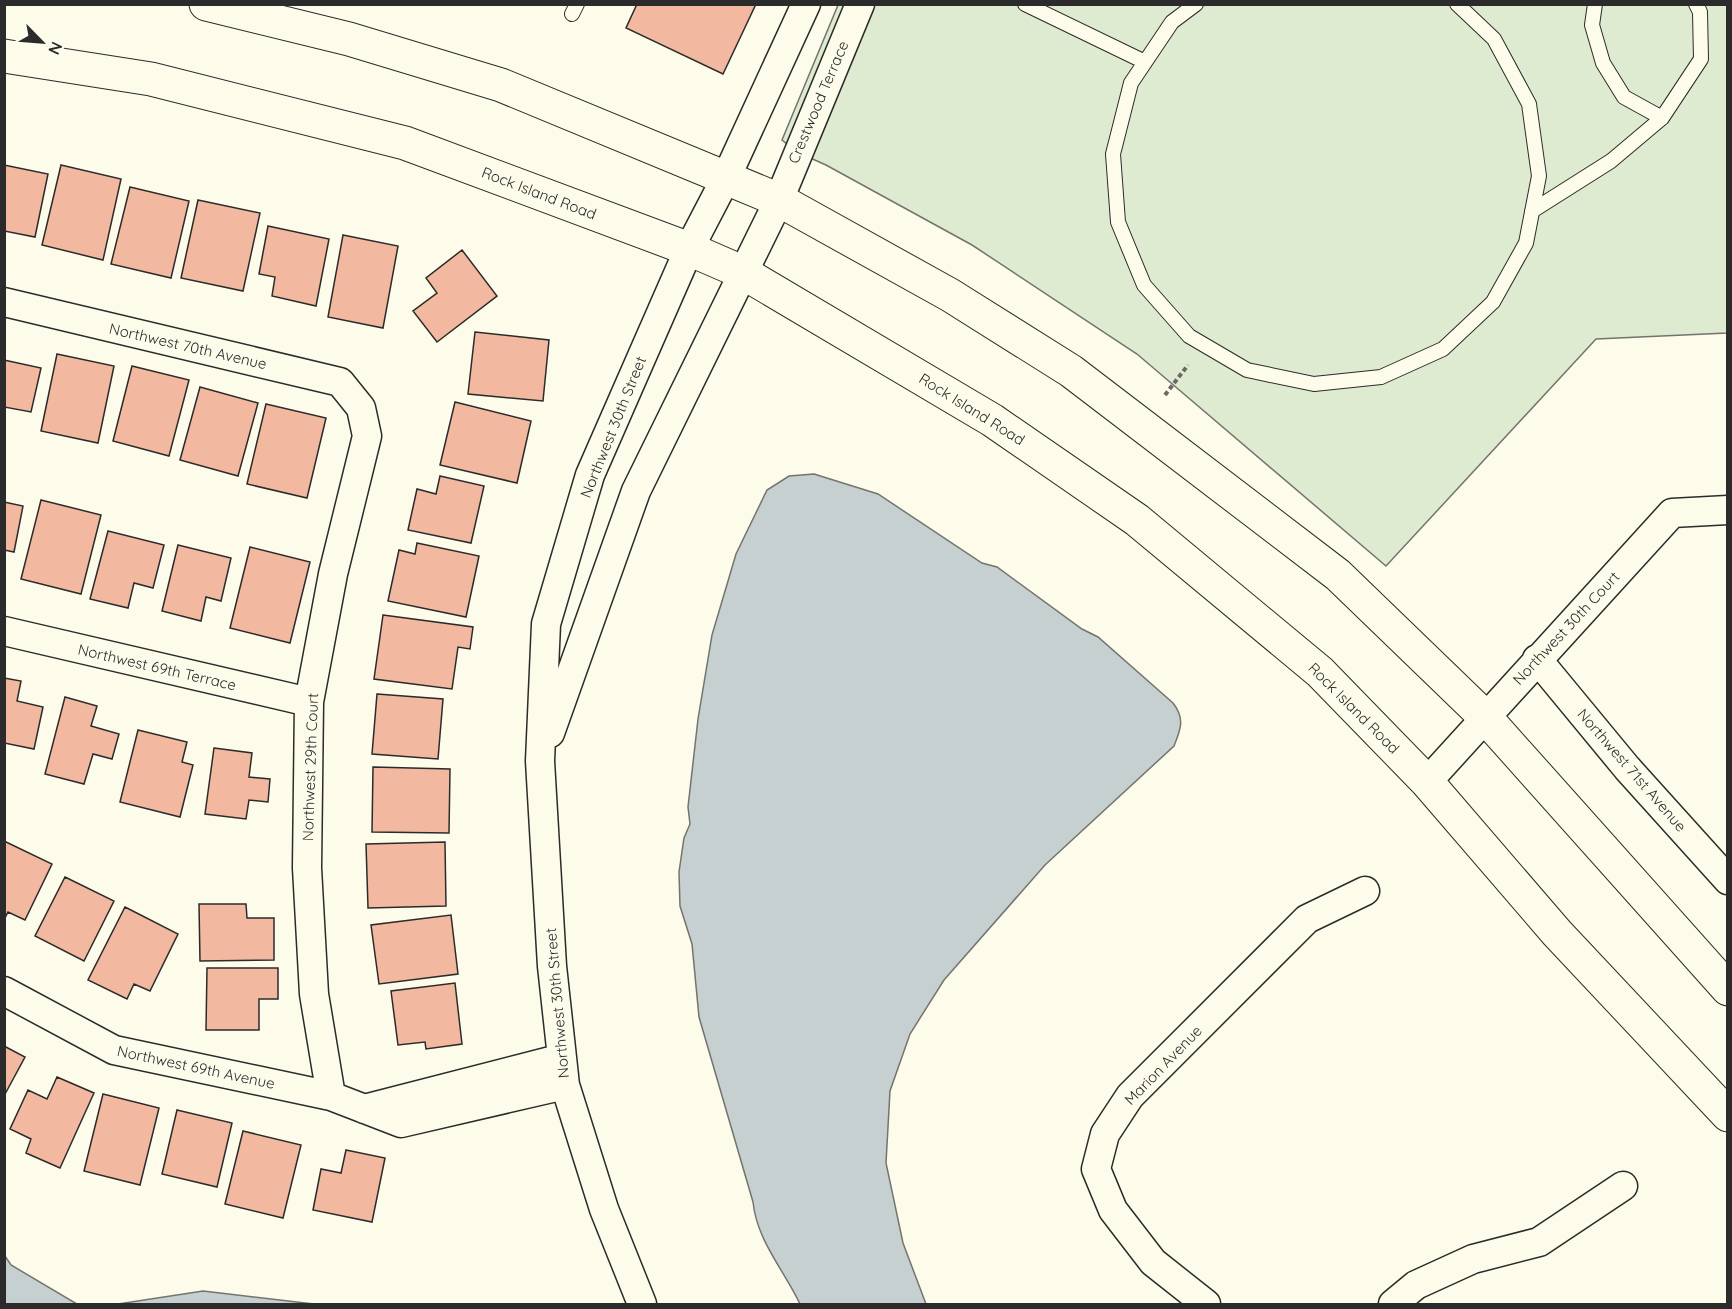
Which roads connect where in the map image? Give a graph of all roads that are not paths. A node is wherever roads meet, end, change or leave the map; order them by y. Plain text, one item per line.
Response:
1 (206, 4) edge
2 (806, 4) edge
3 (860, 4) edge
4 (1025, 4) edge
5 (1196, 4) edge
6 (1457, 4) edge
7 (1595, 4) edge
8 (1696, 4) edge
9 (4, 56) edge
10 (1145, 62) junction
11 (1662, 118) junction
12 (726, 178) junction
13 (779, 200) junction
14 (1532, 211) junction
15 (689, 249) junction
16 (742, 272) junction
17 (4, 302) edge
18 (361, 408) joint
19 (1725, 510) edge
20 (4, 631) edge
21 (1537, 659) junction
22 (309, 702) junction
23 (1485, 717) junction
24 (540, 761) junction
25 (1427, 782) junction
26 (1728, 880) edge
27 (1365, 891) dead end
28 (1728, 989) edge
29 (4, 991) edge
30 (564, 1072) junction
31 (331, 1096) junction
32 (1728, 1115) edge
33 (1623, 1186) dead end
34 (642, 1305) edge
35 (1206, 1305) edge
36 (1393, 1305) edge

1 - 12 main road
2 - 12 street
3 - 13 street, Crestwood Terrace
4 - 10 lane
5 - 10 lane
6 - 14 lane
7 - 11 lane
8 - 11 lane
9 - 15 main road, Rock Island Road
10 - 14 lane
11 - 14 lane
12 - 13 main road
12 - 15 street, Northwest 30th Street
13 - 16 street, Northwest 30th Street
13 - 23 main road
15 - 16 main road, Rock Island Road
15 - 24 street, Northwest 30th Street
16 - 24 street, Northwest 30th Street
16 - 25 main road, Rock Island Road
17 - 18 street, Northwest 70th Avenue
18 - 22 street, Northwest 29th Court
19 - 21 street, Northwest 30th Court
20 - 22 street, Northwest 69th Terrace
21 - 23 street, Northwest 30th Court
21 - 26 street, Northwest 71st Avenue
22 - 31 street, Northwest 29th Court
23 - 25 street, Northwest 30th Court
23 - 28 main road
24 - 30 street, Northwest 30th Street
25 - 32 main road, Rock Island Road
27 - 35 street, Marion Avenue
29 - 31 street, Northwest 69th Avenue
30 - 31 street, Northwest 69th Avenue
30 - 34 street, Northwest 30th Street
33 - 36 street

